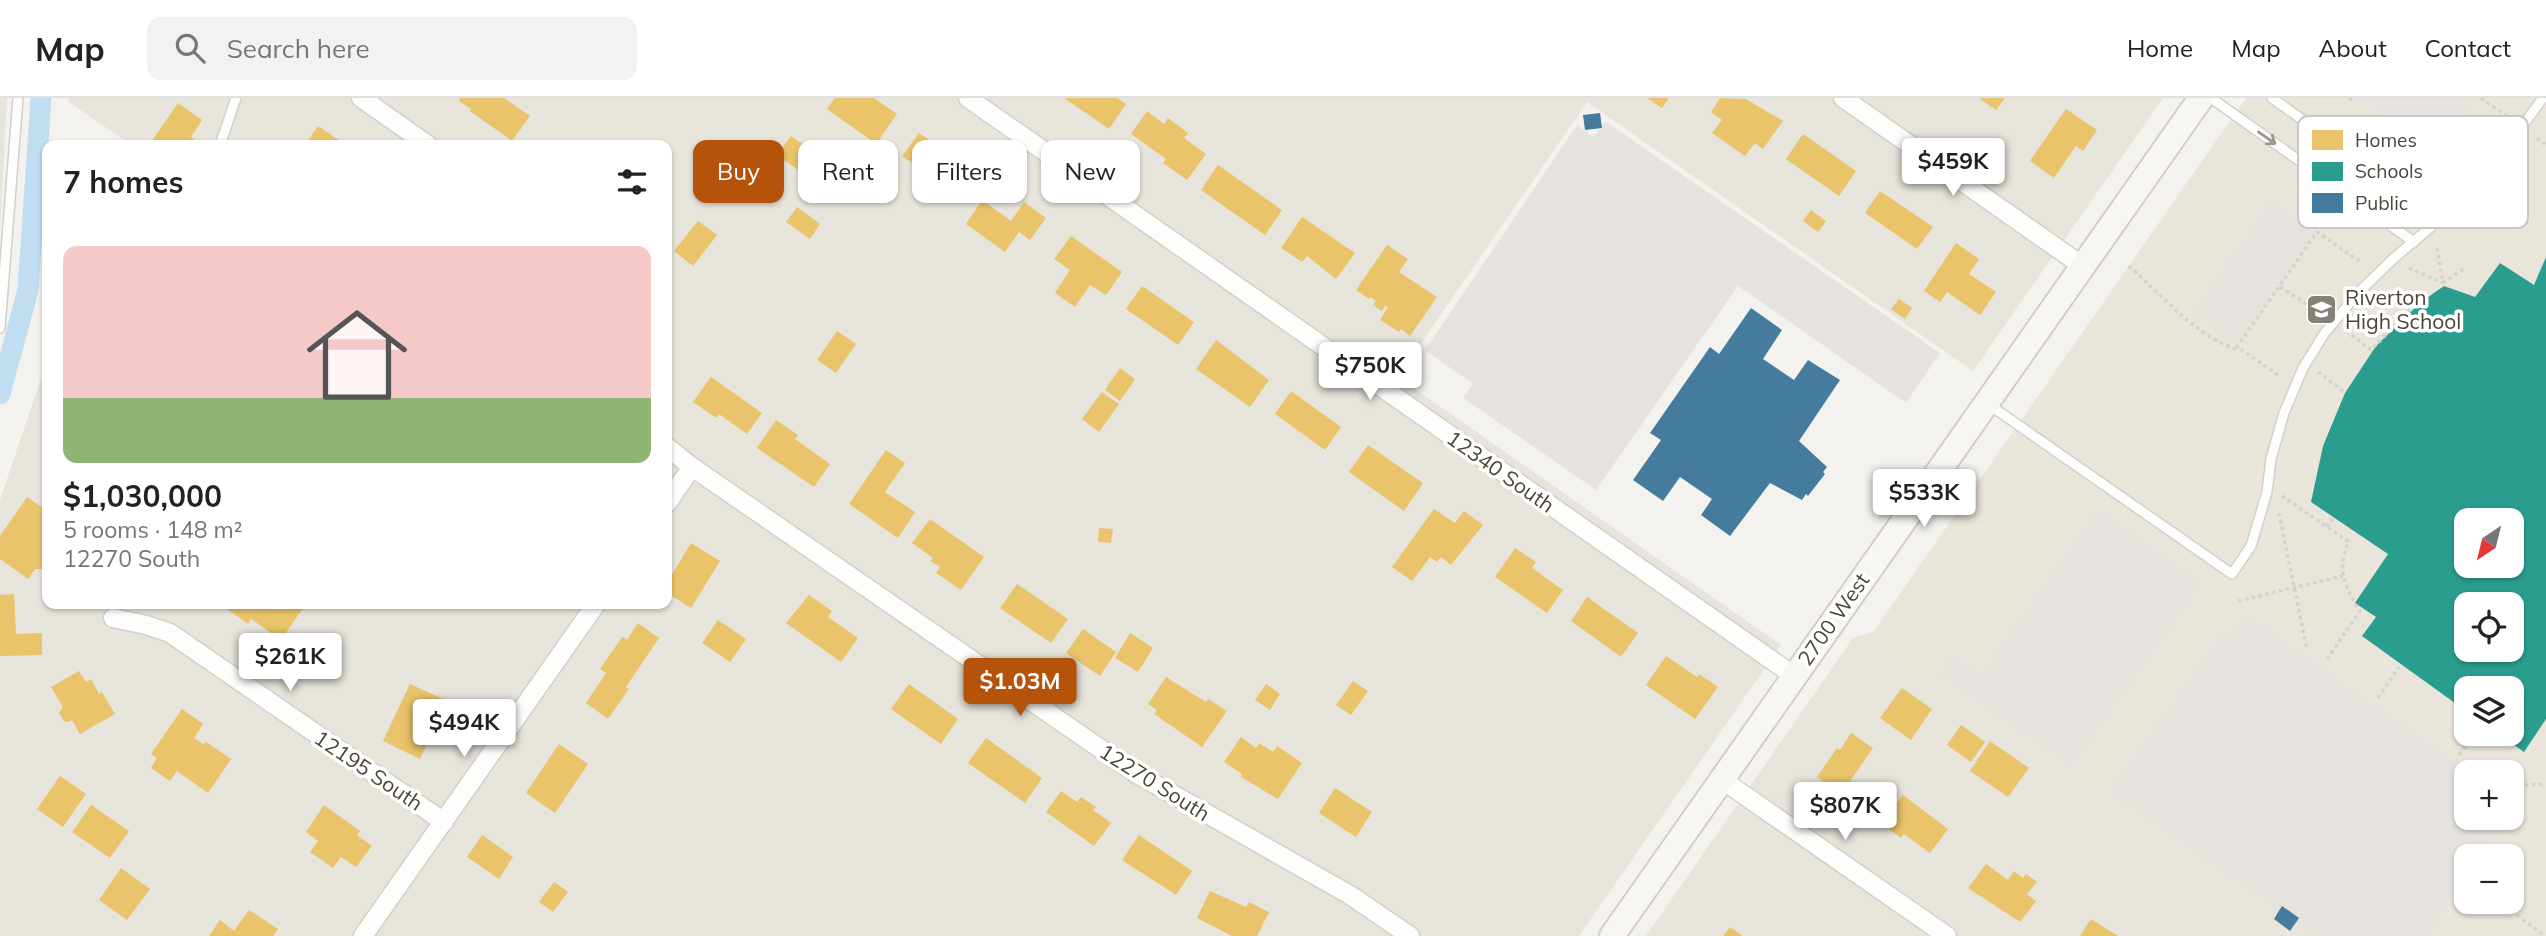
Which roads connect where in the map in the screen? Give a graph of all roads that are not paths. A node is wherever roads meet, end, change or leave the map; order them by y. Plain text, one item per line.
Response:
1 (18, 98) edge
2 (236, 98) edge
3 (361, 98) edge
4 (968, 98) edge
5 (1843, 98) edge
6 (2201, 98) edge
7 (2211, 98) edge
8 (2272, 98) edge
9 (2543, 98) edge
10 (2298, 117) edge
11 (2528, 118) edge
12 (222, 140) edge
13 (421, 140) edge
14 (2298, 160) edge
15 (2394, 228) edge
16 (2431, 228) edge
17 (2414, 242) junction
18 (2084, 267) junction
19 (0, 328) edge
20 (1987, 403) junction
21 (672, 451) edge
22 (692, 467) junction
23 (672, 496) edge
24 (592, 609) edge
25 (113, 618) dead end
26 (1793, 675) junction
27 (1721, 779) junction
28 (444, 821) junction
29 (363, 936) edge
30 (1410, 936) edge
31 (1612, 936) edge
32 (1947, 936) edge

1 - 19 lane
2 - 12 lane
3 - 13 street
4 - 26 street, 12340 South
5 - 18 street
6 - 18 main road, 2700 West
7 -> 14 lane
8 - 10 lane
9 - 11 lane
15 -> 17 lane
16 - 17 lane
17 - 20 lane
18 - 20 main road, 2700 West
20 - 26 main road, 2700 West
21 - 22 street, 12270 South
22 - 23 street
22 - 30 street, 12270 South
24 - 28 street
25 - 28 street, 12195 South
26 - 27 main road, 2700 West
27 - 31 main road, 2700 West
27 - 32 street
28 - 29 street

